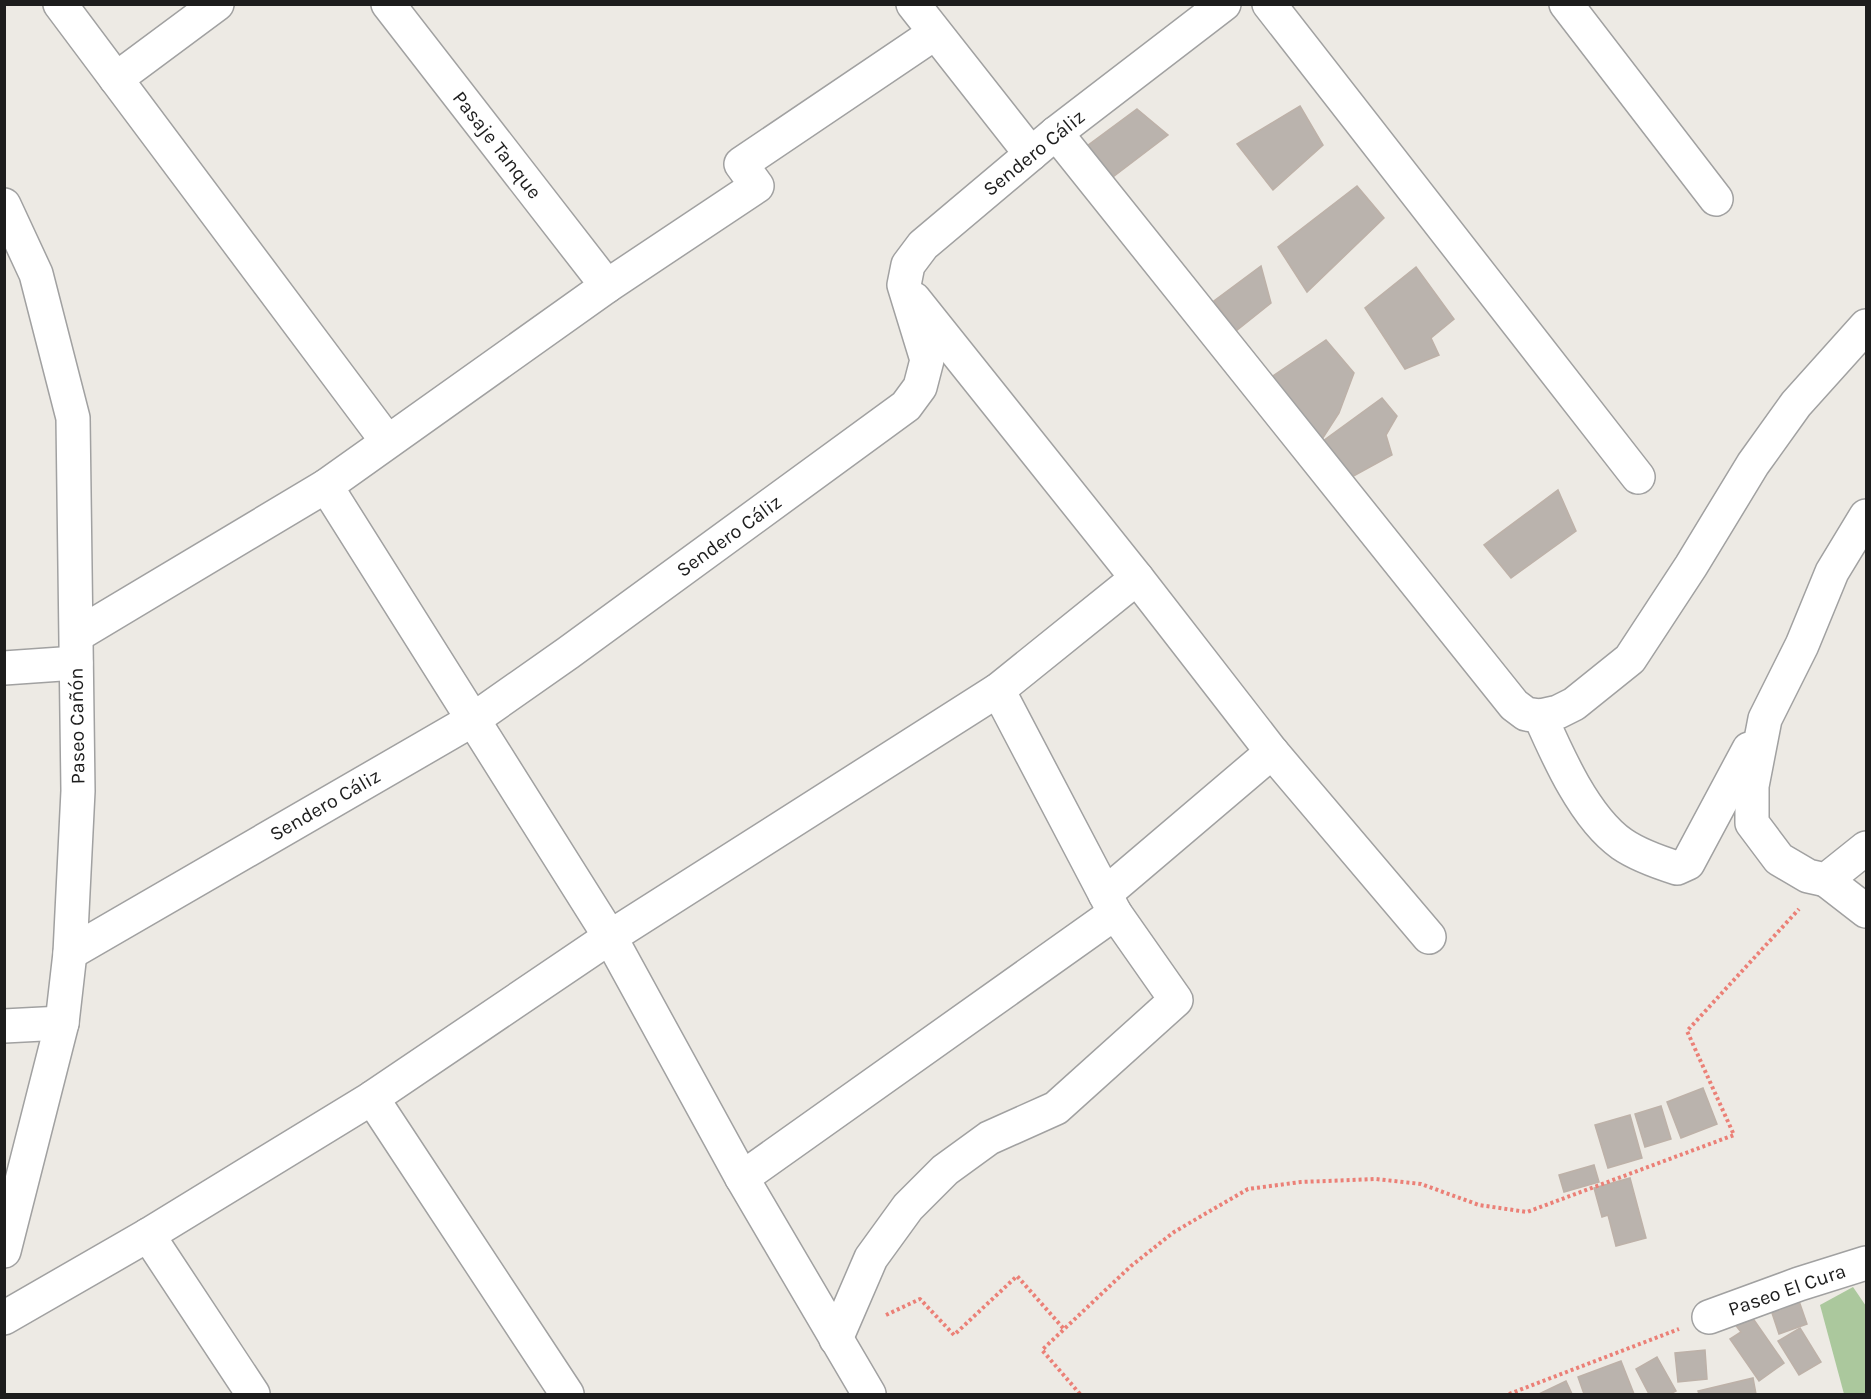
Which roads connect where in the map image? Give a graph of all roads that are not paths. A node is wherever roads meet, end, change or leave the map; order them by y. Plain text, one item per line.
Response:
1 (60, 4) edge
2 (217, 4) edge
3 (387, 4) edge
4 (913, 4) edge
5 (1224, 4) edge
6 (1269, 4) edge
7 (1566, 4) edge
8 (1189, 15) edge
9 (935, 33) junction
10 (116, 79) junction
11 (1056, 133) junction
12 (1031, 154) junction
13 (1716, 200) dead end
14 (4, 205) edge
15 (904, 285) junction
16 (608, 286) junction
17 (1866, 326) edge
18 (387, 441) junction
19 (1638, 477) dead end
20 (326, 486) junction
21 (1866, 516) edge
22 (1137, 578) junction
23 (76, 649) junction
24 (4, 668) edge
25 (998, 690) junction
26 (1540, 716) junction
27 (474, 719) junction
28 (1765, 719) junction
29 (1272, 752) junction
30 (1866, 848) edge
31 (1826, 880) junction
32 (1110, 903) junction
33 (1866, 911) edge
34 (610, 936) junction
35 (1429, 938) dead end
36 (70, 953) junction
37 (62, 1023) junction
38 (4, 1026) edge
39 (372, 1098) junction
40 (742, 1178) junction
41 (148, 1235) junction
42 (4, 1251) edge
43 (1866, 1263) edge
44 (1708, 1317) road end
45 (4, 1318) edge
46 (836, 1339) junction
47 (253, 1395) edge
48 (567, 1395) edge
49 (869, 1395) edge

1 - 10 street
2 - 10 street
3 - 16 street, Pasaje Tanque
4 - 9 street
5 - 8 street, Sendero Cáliz
6 - 19 street
7 - 13 street
8 - 11 street, Sendero Cáliz
9 - 12 street
9 - 16 street
10 - 18 street
11 - 12 street, Sendero Cáliz
11 - 26 street
12 - 15 street, Sendero Cáliz
14 - 23 street, Paseo Cañón
15 - 22 street
15 - 27 street, Sendero Cáliz
16 - 18 street
17 - 26 street
18 - 20 street
20 - 23 street
20 - 27 street
21 - 28 street
22 - 25 street
22 - 29 street
23 - 24 street
23 - 36 street, Paseo Cañón
25 - 32 street
25 - 34 street
26 - 28 street
27 - 34 street
27 - 36 street, Sendero Cáliz
28 - 31 street
29 - 32 street
29 - 35 street
30 - 31 street
31 - 33 street
32 - 40 street
32 - 46 street
34 - 39 street
34 - 40 street
36 - 37 street, Paseo Cañón
37 - 38 street
37 - 42 street, Paseo Cañón
39 - 41 street
39 - 48 street
40 - 46 street
41 - 45 street
41 - 47 street
43 - 44 street, Paseo El Cura
46 - 49 street

